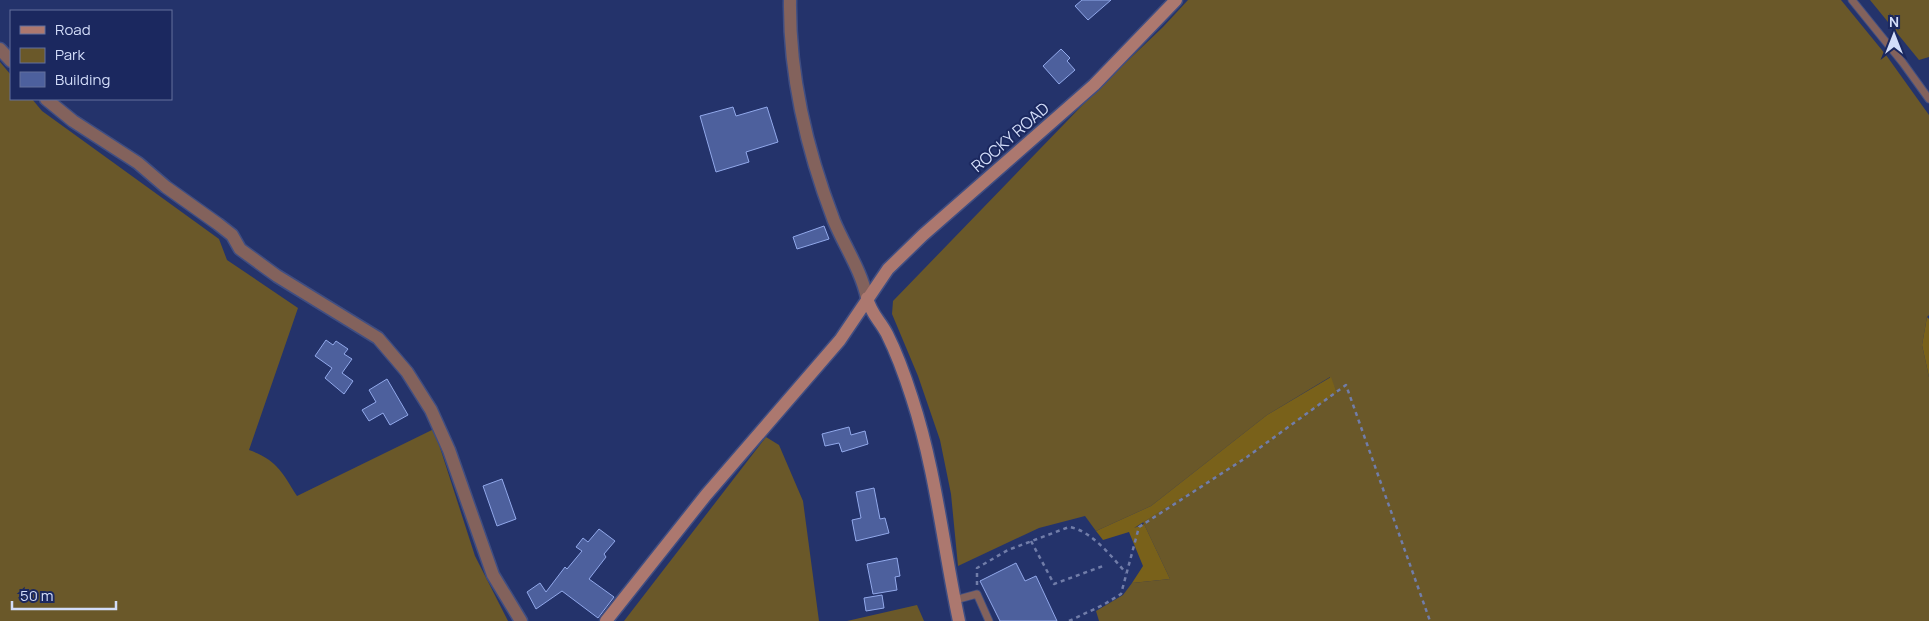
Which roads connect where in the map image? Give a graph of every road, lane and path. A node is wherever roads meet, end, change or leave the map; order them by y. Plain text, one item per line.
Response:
1 (790, 0) edge
2 (1176, 0) edge
3 (1852, 0) edge
4 (0, 49) edge
5 (10, 60) edge
6 (1929, 99) edge
7 (47, 100) edge
8 (867, 298) junction
9 (1031, 542) junction
10 (1103, 566) dead end
11 (1126, 574) junction
12 (977, 594) junction
13 (955, 600) junction
14 (521, 621) edge
15 (606, 621) edge
16 (959, 621) edge
17 (989, 621) edge
18 (1069, 621) edge
19 (1430, 621) edge

1 - 8 street
2 - 8 street, ROCKY ROAD
3 - 6 lane
4 - 5 street
7 - 14 street
8 - 13 street
8 - 15 street, ROCKY ROAD
9 - 10 path
9 - 11 path
9 - 12 path
11 - 18 path
11 - 19 path
12 - 13 lane
12 - 17 lane
13 - 16 street

